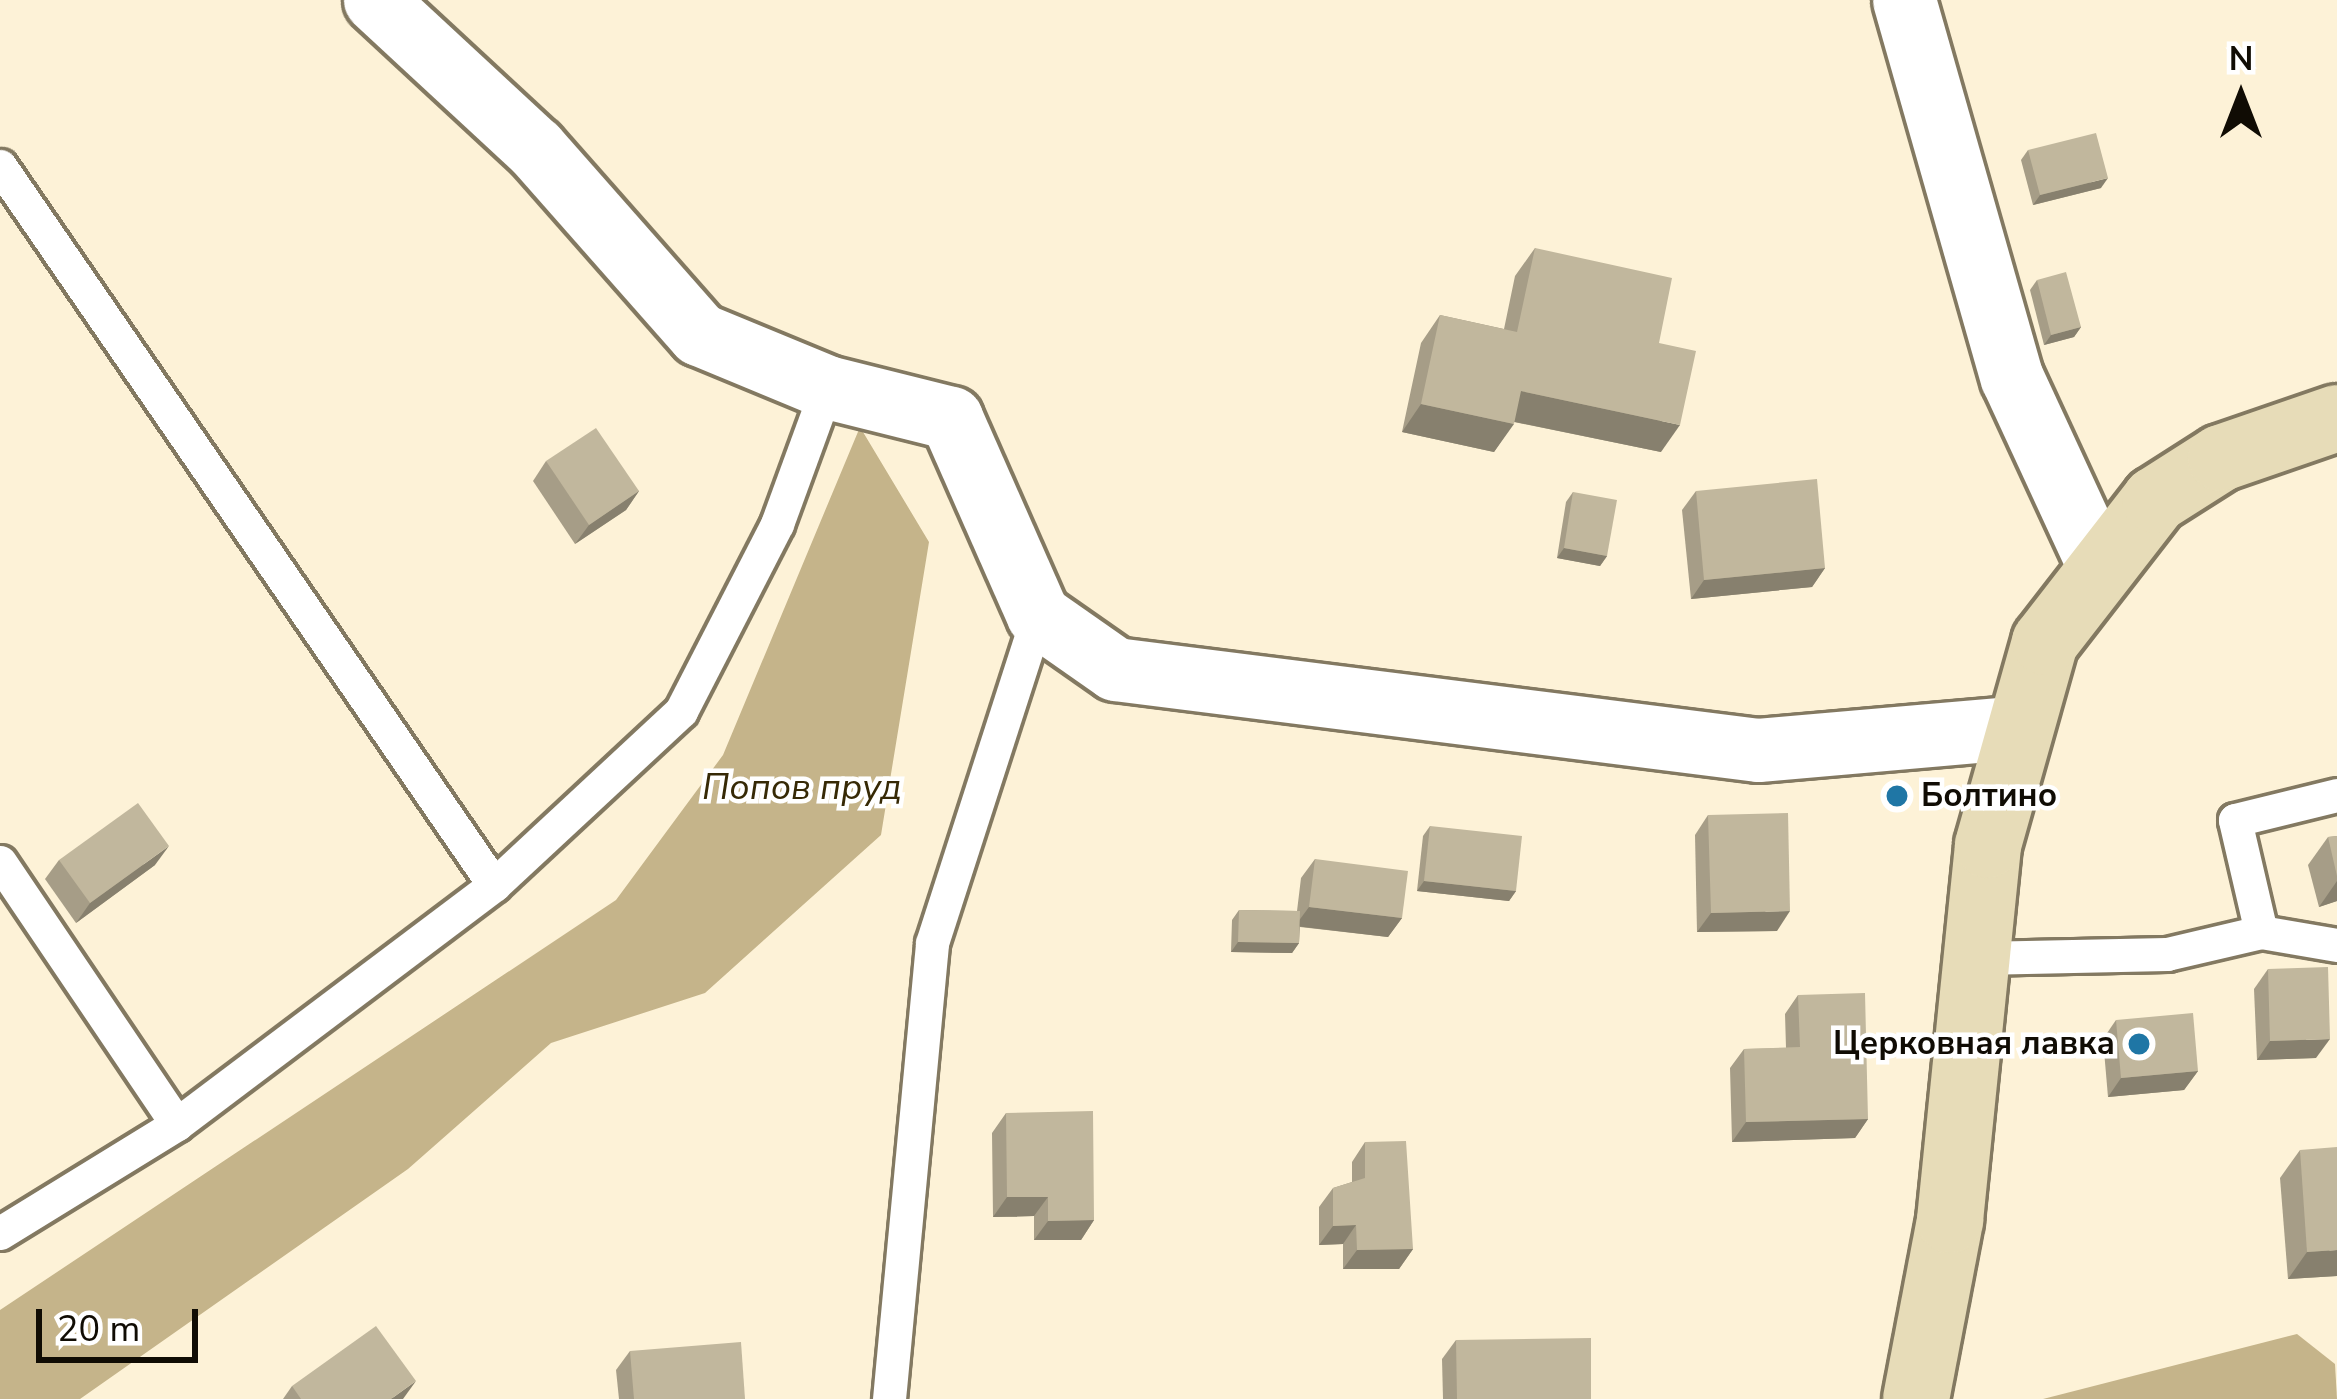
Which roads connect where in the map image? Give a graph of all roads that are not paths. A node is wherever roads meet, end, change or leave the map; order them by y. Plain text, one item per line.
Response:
1 (1904, 0) edge
2 (400, 12) edge
3 (0, 166) edge
4 (827, 387) junction
5 (2337, 418) edge
6 (2098, 564) junction
7 (1039, 615) junction
8 (2012, 728) junction
9 (2337, 796) edge
10 (0, 862) edge
11 (494, 885) junction
12 (2261, 932) junction
13 (2337, 945) edge
14 (1979, 958) junction
15 (177, 1124) junction
16 (0, 1233) edge
17 (890, 1399) edge
18 (1916, 1399) edge

1 - 6 street
2 - 4 street
3 - 11 lane
4 - 7 street
4 - 11 lane
5 - 6 main road
6 - 8 main road
7 - 8 street
7 - 17 lane
8 - 14 main road
9 - 12 lane
10 - 15 lane
11 - 15 lane
12 - 13 lane
12 - 14 lane
14 - 18 main road
15 - 16 lane

